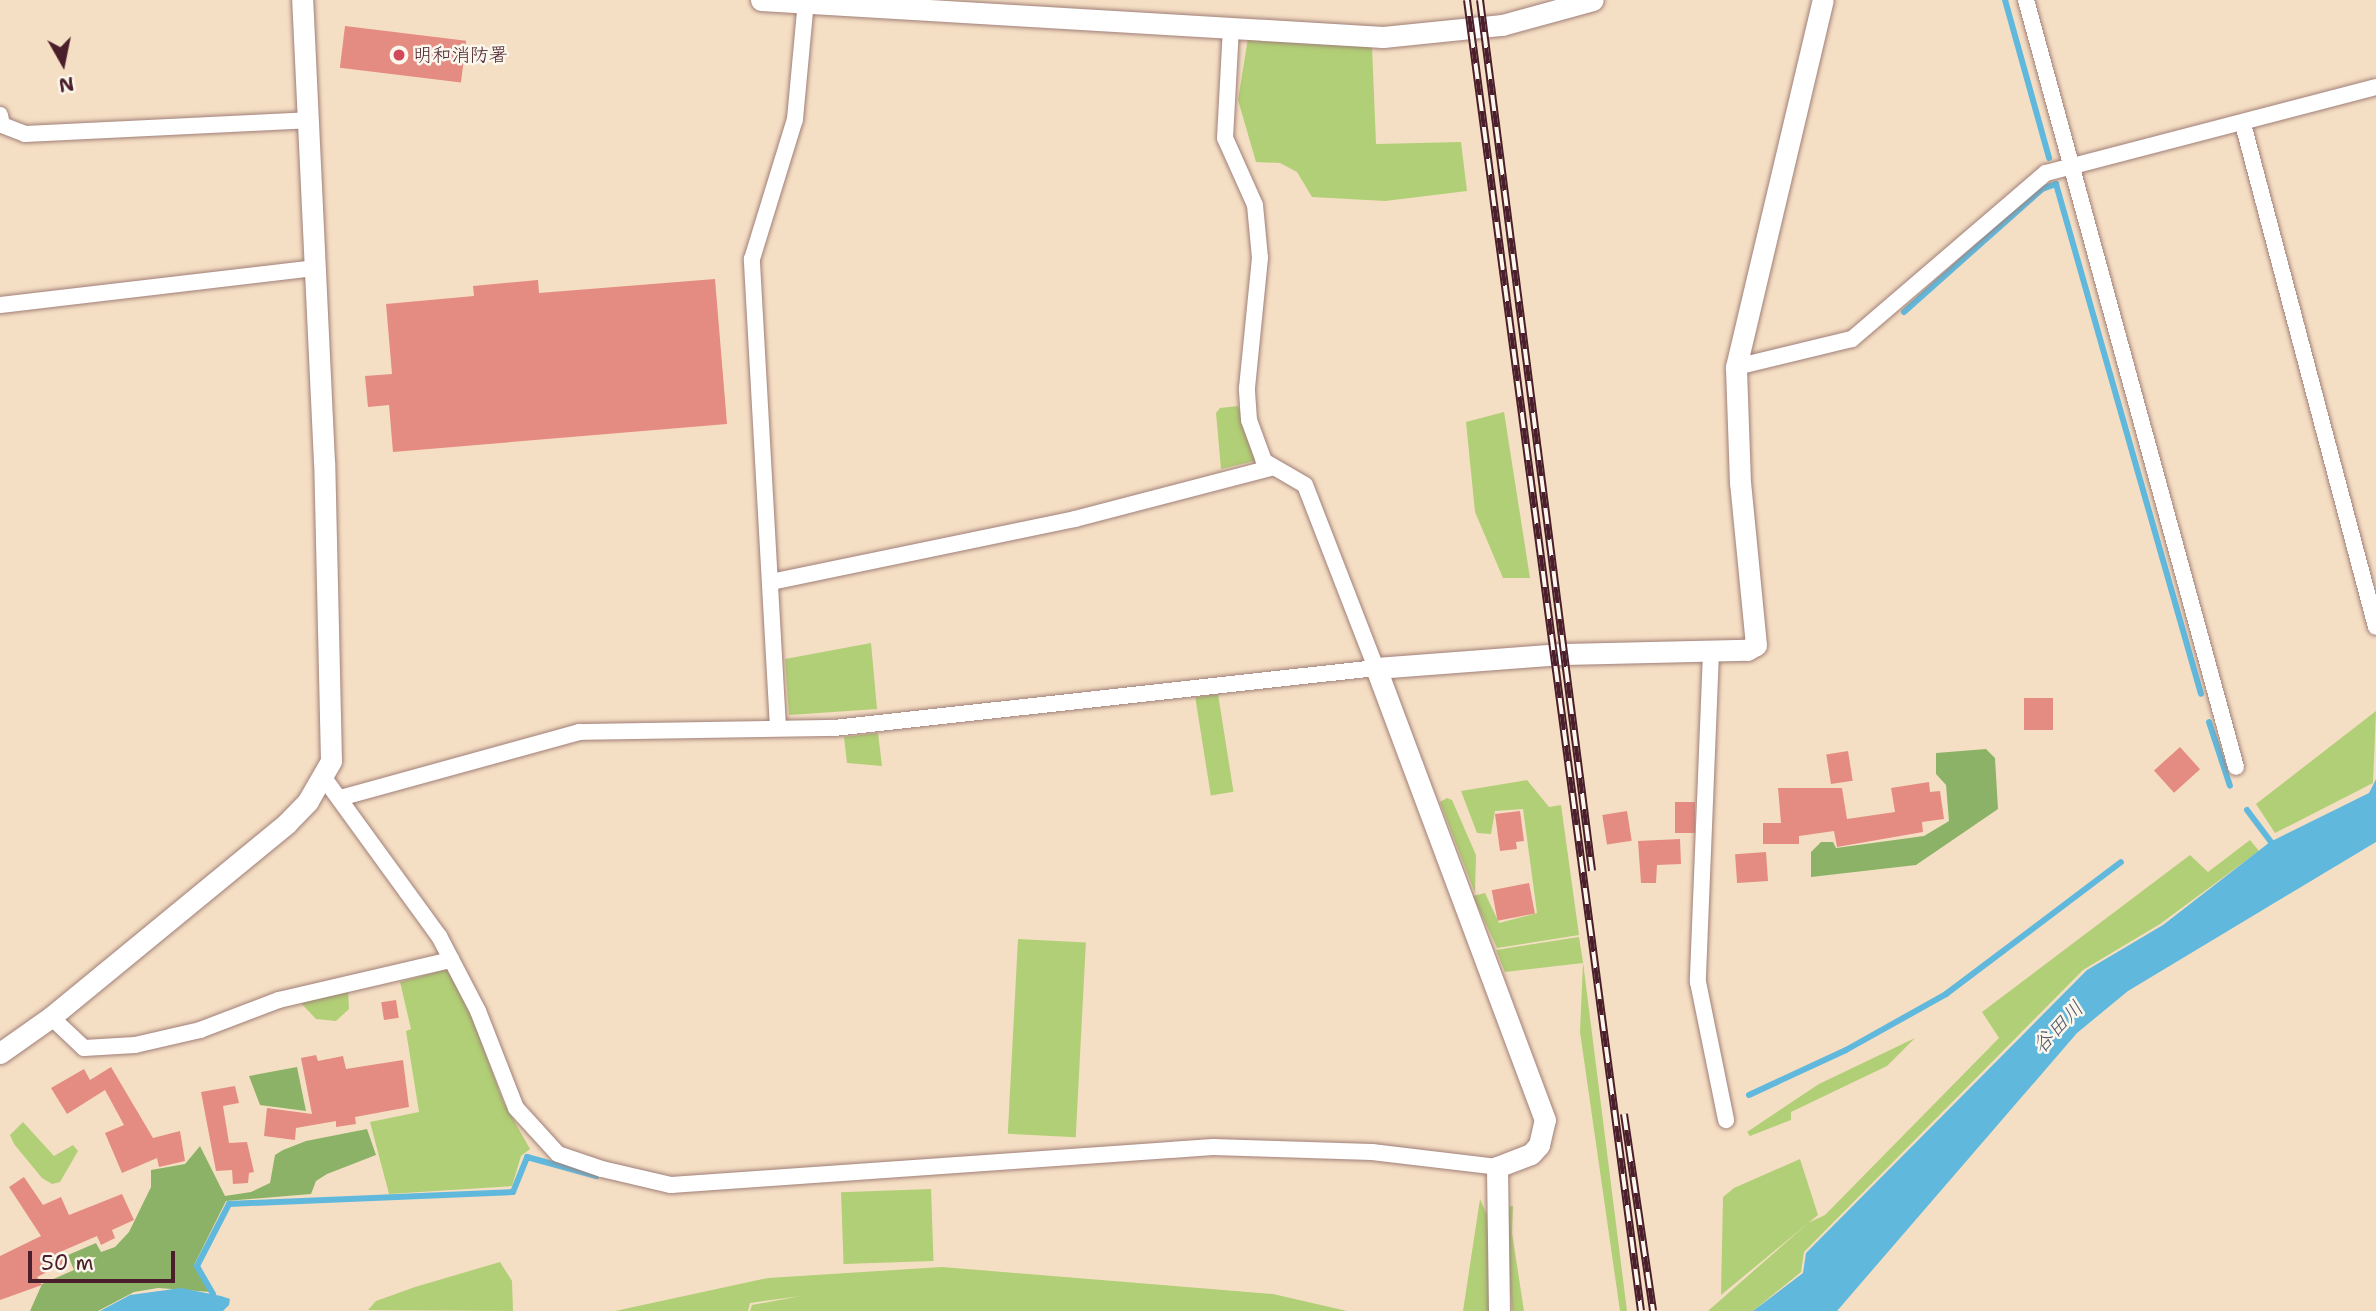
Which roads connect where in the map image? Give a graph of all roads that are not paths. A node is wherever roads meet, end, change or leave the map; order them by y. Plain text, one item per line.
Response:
1 (302, 0) edge
2 (761, 0) edge
3 (1593, 0) edge
4 (1824, 0) edge
5 (2026, 0) edge
6 (806, 2) edge
7 (1231, 27) junction
8 (2376, 87) edge
9 (0, 114) edge
10 (308, 120) junction
11 (2243, 124) junction
12 (2071, 166) junction
13 (317, 268) junction
14 (0, 305) edge
15 (1736, 367) junction
16 (1271, 468) junction
17 (771, 582) junction
18 (2376, 627) edge
19 (1711, 652) junction
20 (1376, 668) junction
21 (778, 728) junction
22 (2236, 767) dead end
23 (324, 778) junction
24 (340, 798) junction
25 (451, 960) junction
26 (51, 1017) junction
27 (0, 1053) edge
28 (1726, 1120) dead end
29 (1497, 1167) junction
30 (1499, 1311) edge

1 - 10 street
2 - 6 street
3 - 7 street
4 - 15 street
5 - 12 street
6 - 7 street
6 - 17 street
7 - 16 street
8 - 11 street
9 - 10 street
10 - 13 street
11 - 12 street
11 - 18 street
12 - 15 street
12 - 22 street
13 - 14 street
13 - 23 street
15 - 19 street
16 - 17 street
16 - 20 street
17 - 21 street
19 - 20 street
19 - 28 street
20 - 21 street
20 - 29 street
21 - 24 street
23 - 24 street
23 - 26 street
24 - 25 street
25 - 26 street
25 - 29 street
26 - 27 street
29 - 30 street

